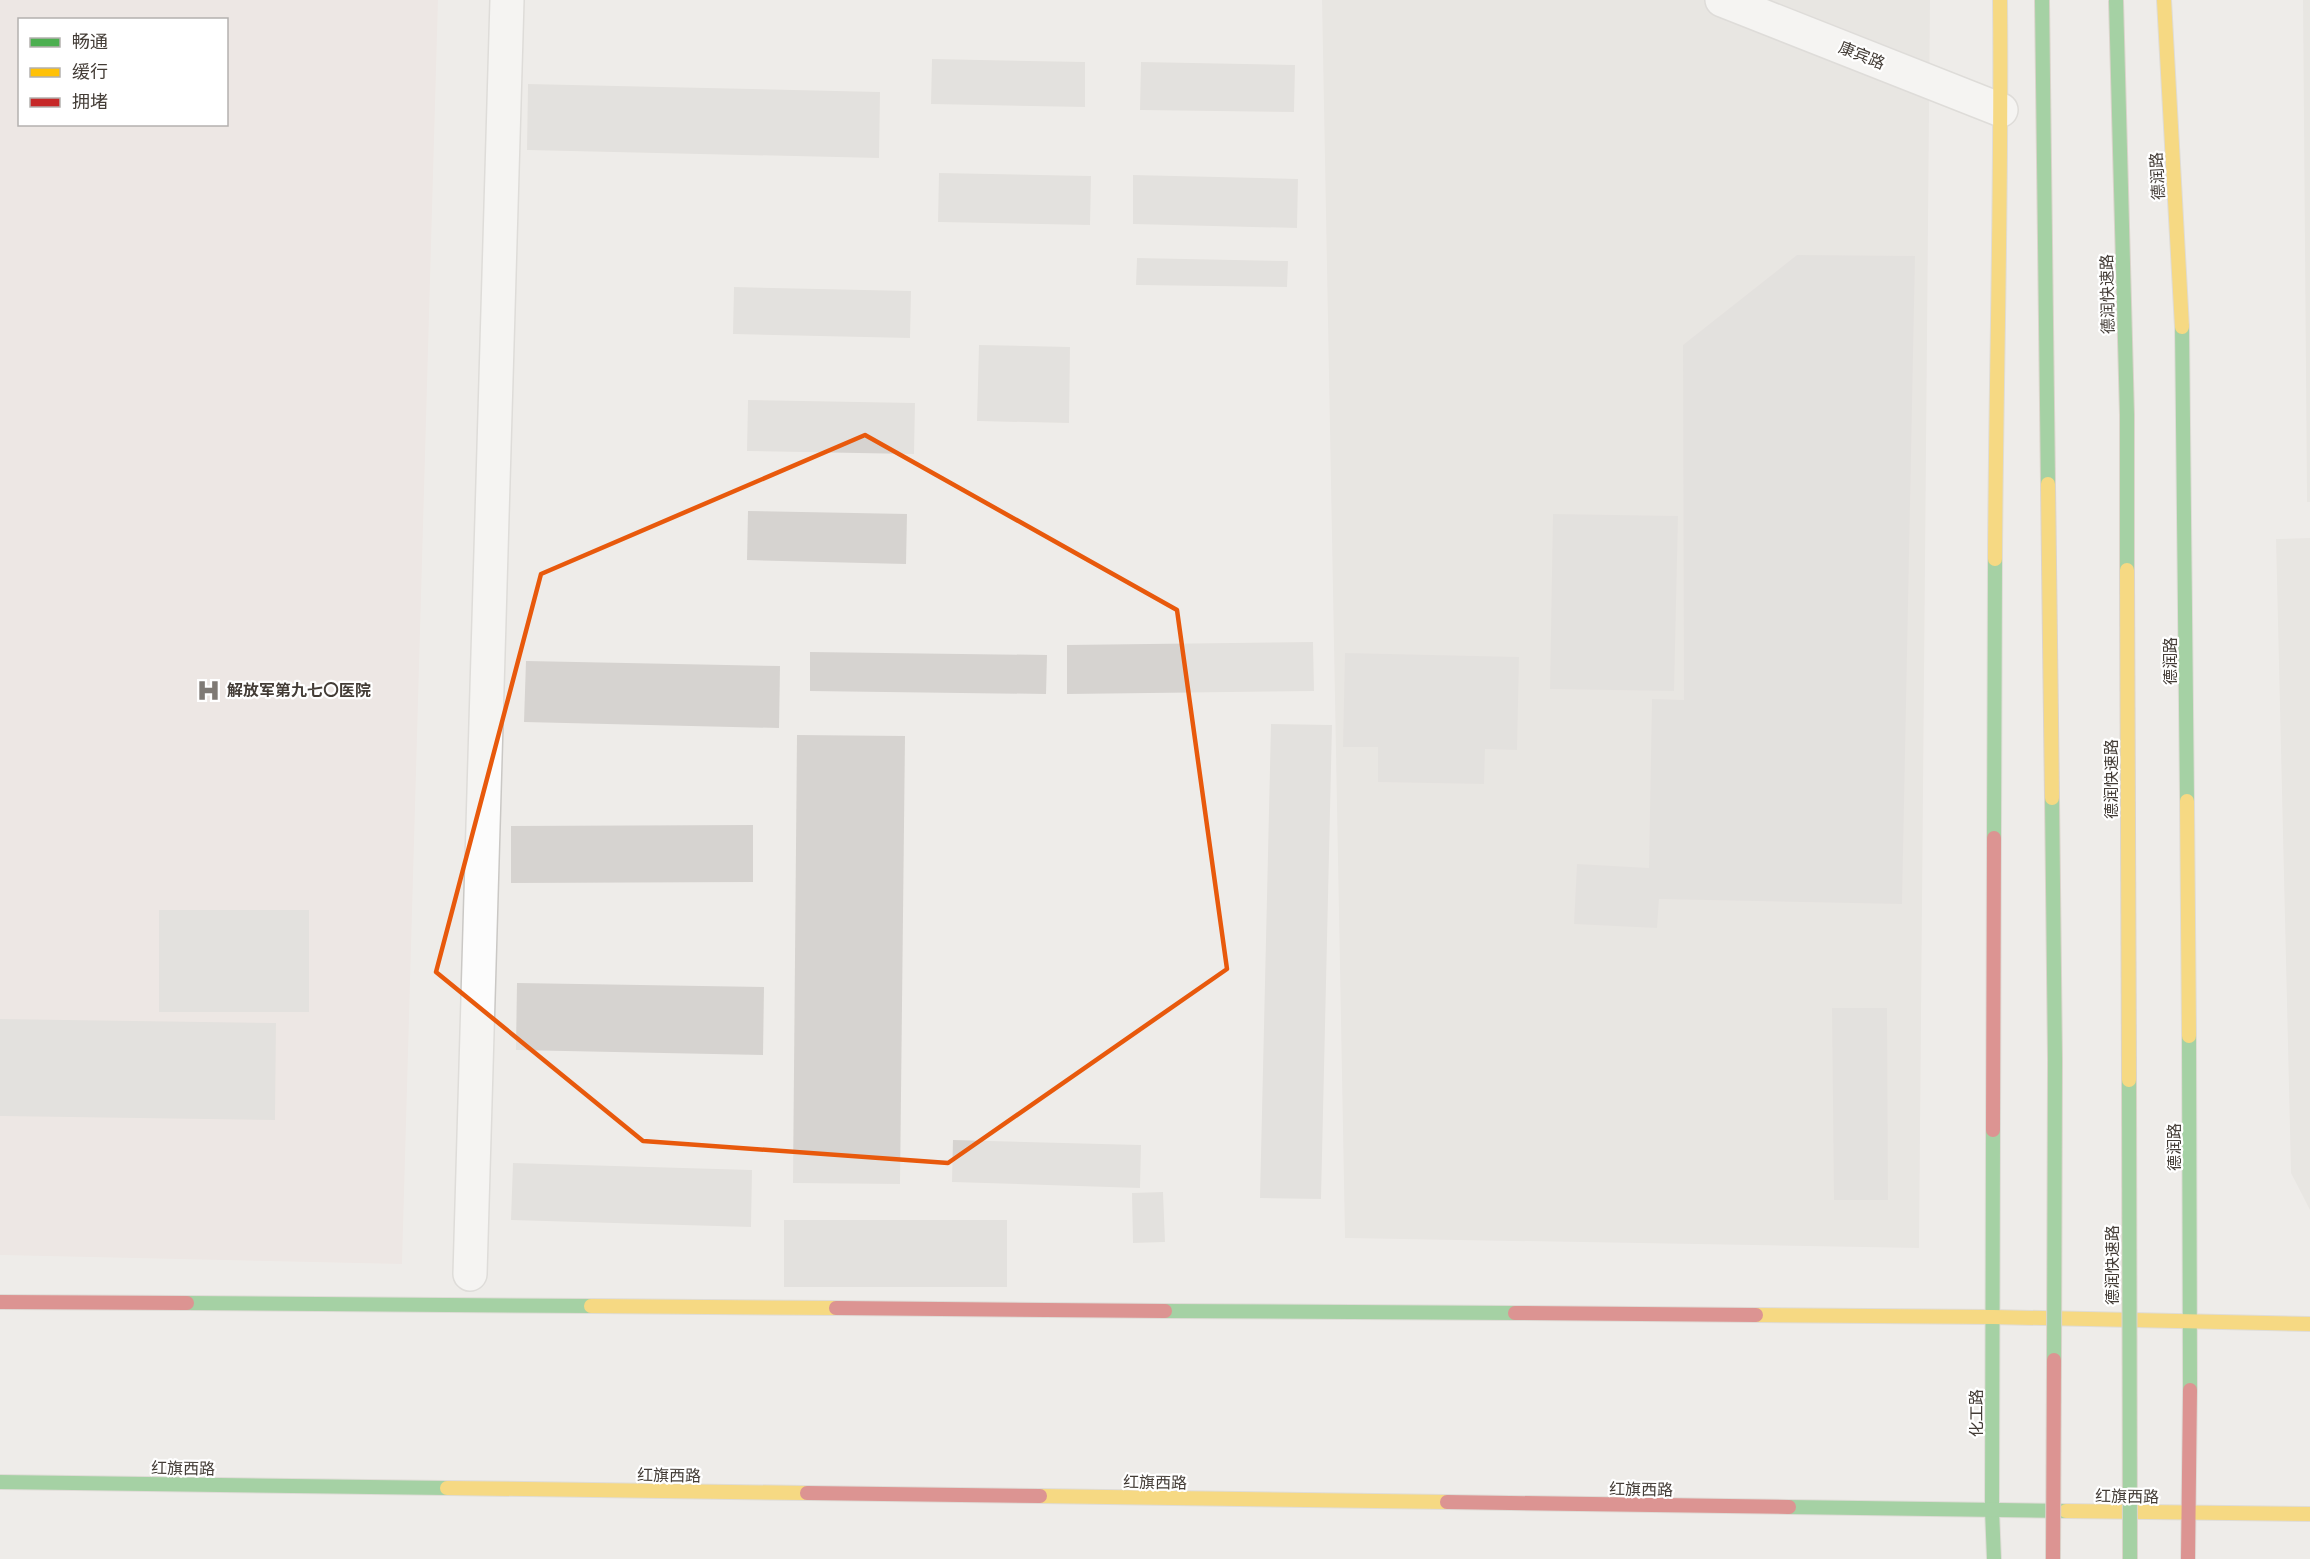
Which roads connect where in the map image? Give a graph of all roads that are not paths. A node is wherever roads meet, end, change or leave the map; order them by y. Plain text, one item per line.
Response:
1 (507, 0) edge
2 (1722, 0) edge
3 (2000, 0) edge
4 (2042, 0) edge
5 (2116, 0) edge
6 (2164, 0) edge
7 (2001, 110) junction
8 (470, 1274) dead end
9 (0, 1302) edge
10 (1993, 1317) junction
11 (2192, 1322) junction
12 (2310, 1324) edge
13 (0, 1482) edge
14 (1992, 1510) junction
15 (2188, 1513) junction
16 (2310, 1514) edge
17 (1994, 1559) edge
18 (2053, 1559) edge
19 (2130, 1559) edge
20 (2188, 1559) edge

1 - 8 street
2 - 7 street, 康宾路
3 - 7 main road
4 - 18 main road, bridge
5 - 19 main road, 德润快速路, bridge
6 - 11 main road, 德润路
7 - 10 main road
9 - 10 main road
10 - 11 main road
10 - 14 main road, 化工路
11 - 12 main road
11 - 15 main road
13 - 14 main road, 红旗西路
14 - 15 main road, 红旗西路
14 - 17 main road
15 - 16 main road, 红旗西路
15 - 20 main road

